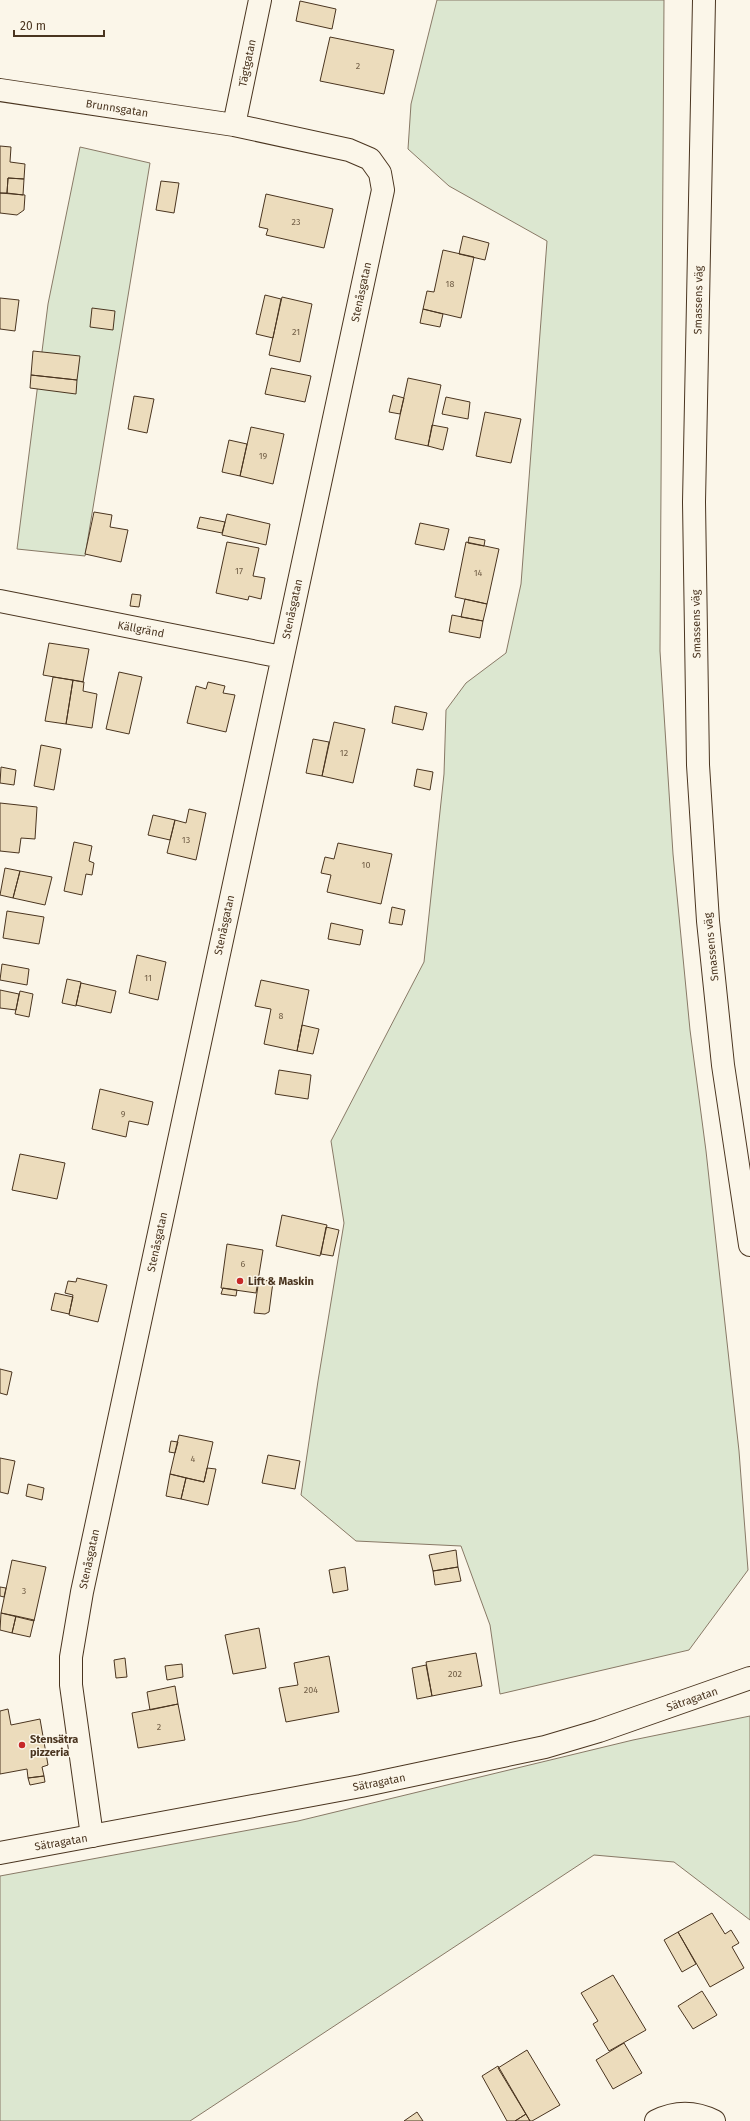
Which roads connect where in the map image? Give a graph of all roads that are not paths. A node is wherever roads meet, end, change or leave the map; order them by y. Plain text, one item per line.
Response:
1 (260, 0) edge
2 (704, 0) edge
3 (0, 90) edge
4 (234, 125) junction
5 (0, 601) edge
6 (282, 657) junction
7 (750, 1245) edge
8 (750, 1678) edge
9 (92, 1836) junction
10 (0, 1853) edge
11 (656, 2121) edge
12 (714, 2121) edge

1 - 4 street, Tägtgatan
2 - 7 street, Smassens väg
3 - 4 street, Brunnsgatan
4 - 6 street, Stenåsgatan
5 - 6 street, Källgränd
6 - 9 street, Stenåsgatan
8 - 9 street, Sätragatan
9 - 10 street, Sätragatan
11 - 12 street

